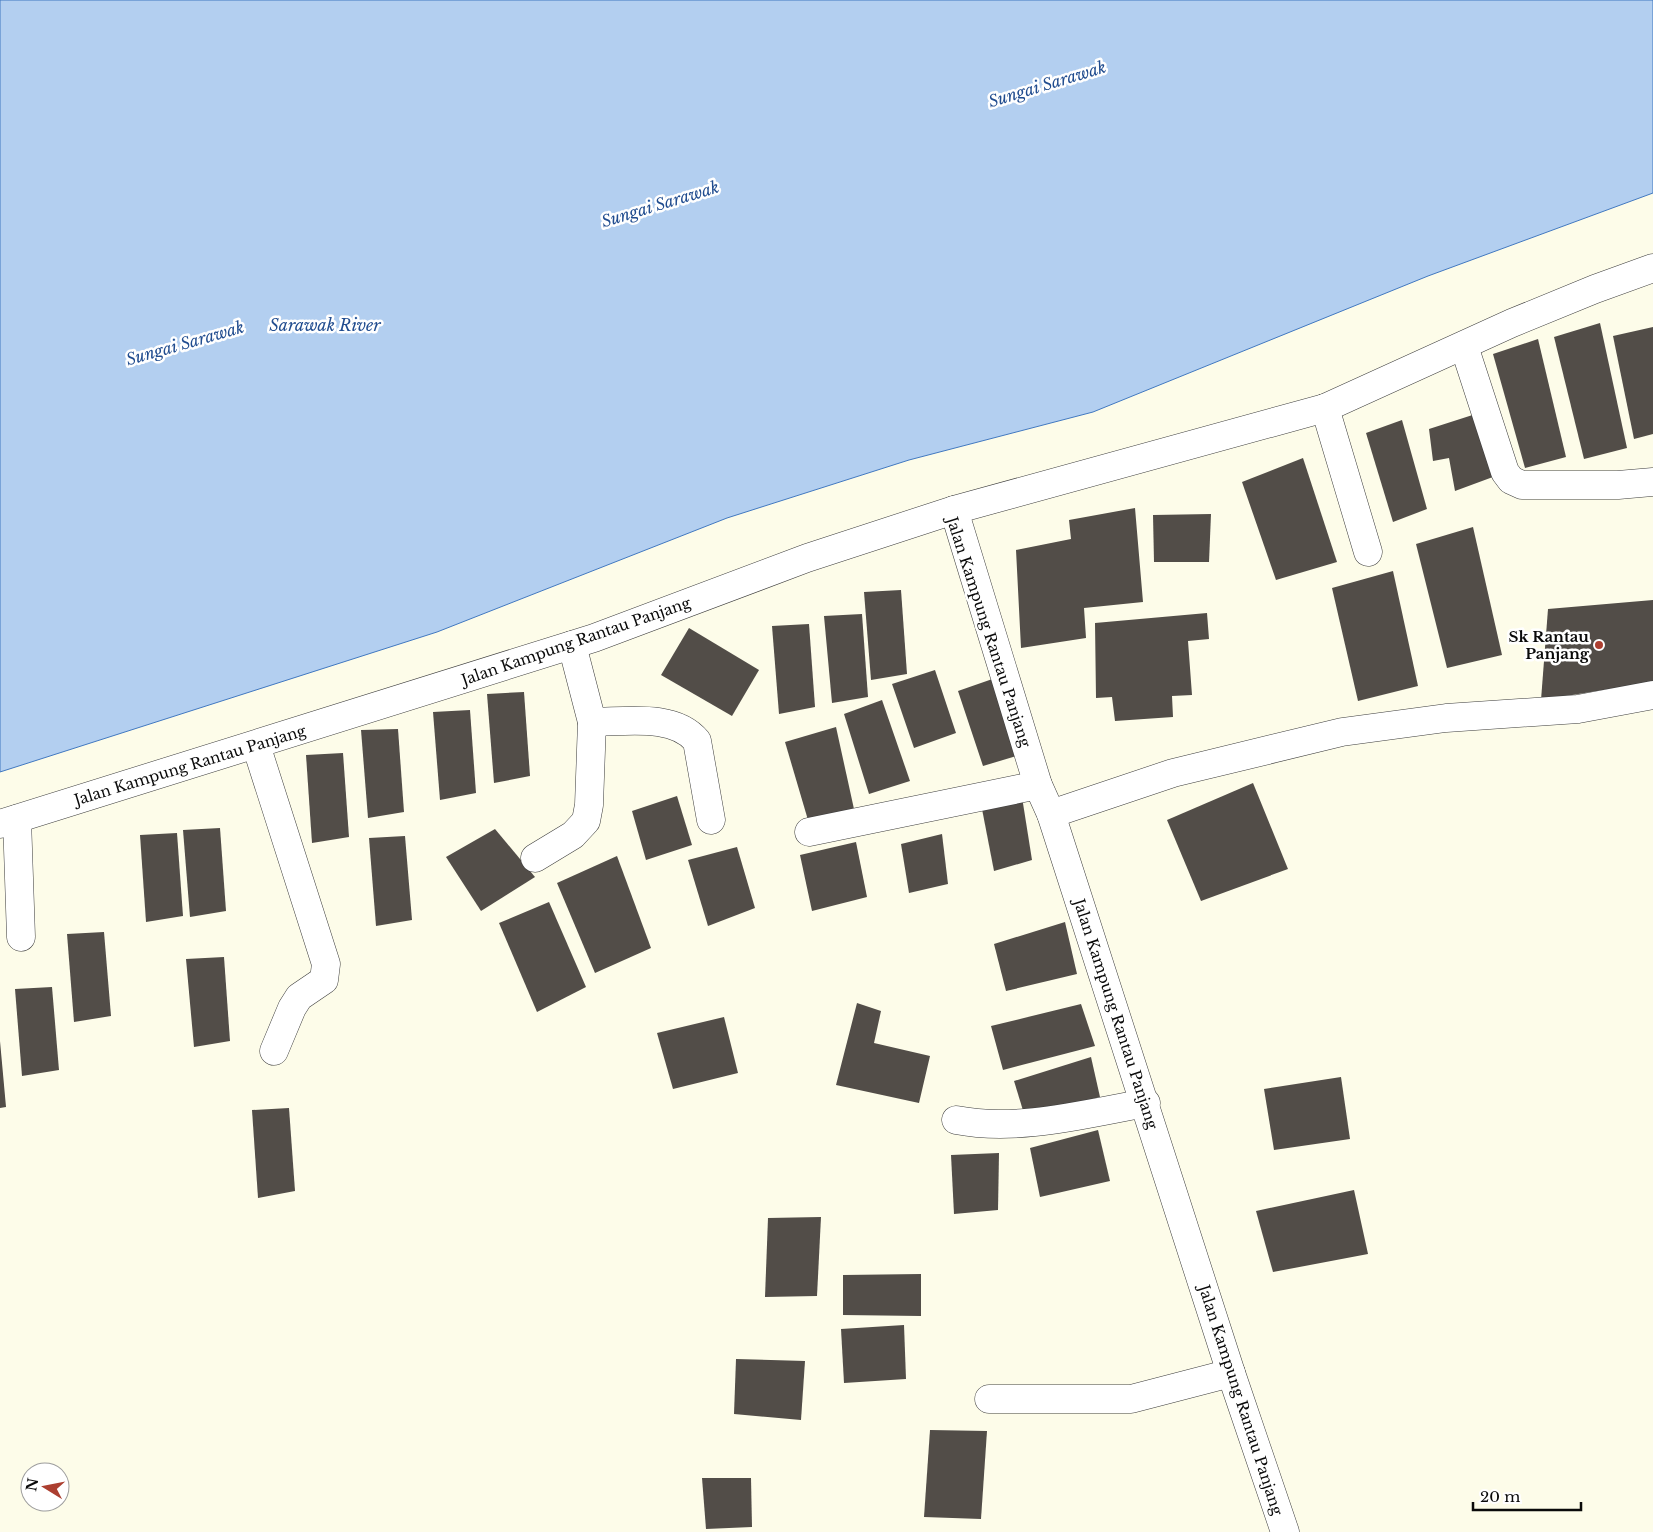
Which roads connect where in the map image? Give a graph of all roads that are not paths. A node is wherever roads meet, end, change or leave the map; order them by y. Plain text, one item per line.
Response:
1 (1653, 268) edge
2 (1464, 346) junction
3 (1325, 408) junction
4 (1653, 482) edge
5 (954, 510) junction
6 (1368, 552) dead end
7 (572, 645) junction
8 (1653, 695) edge
9 (592, 722) junction
10 (256, 745) junction
11 (1038, 785) junction
12 (1051, 814) junction
13 (711, 820) dead end
14 (9, 822) edge
15 (809, 832) dead end
16 (536, 858) dead end
17 (21, 936) dead end
18 (274, 1051) dead end
19 (1146, 1103) junction
20 (956, 1120) dead end
21 (1231, 1373) junction
22 (989, 1399) dead end
23 (1285, 1532) edge

1 - 2 street
2 - 3 street
2 - 4 street
3 - 5 street
3 - 6 street
5 - 7 street, Jalan Kampung Rantau Panjang
5 - 11 street, Jalan Kampung Rantau Panjang
7 - 9 street
7 - 10 street, Jalan Kampung Rantau Panjang
8 - 12 street
9 - 13 street
9 - 16 street
10 - 14 street, Jalan Kampung Rantau Panjang
10 - 18 street
11 - 12 street, Jalan Kampung Rantau Panjang
11 - 15 street
12 - 19 street, Jalan Kampung Rantau Panjang
14 - 17 street
19 - 20 street
19 - 21 street, Jalan Kampung Rantau Panjang
21 - 22 street
21 - 23 street, Jalan Kampung Rantau Panjang

